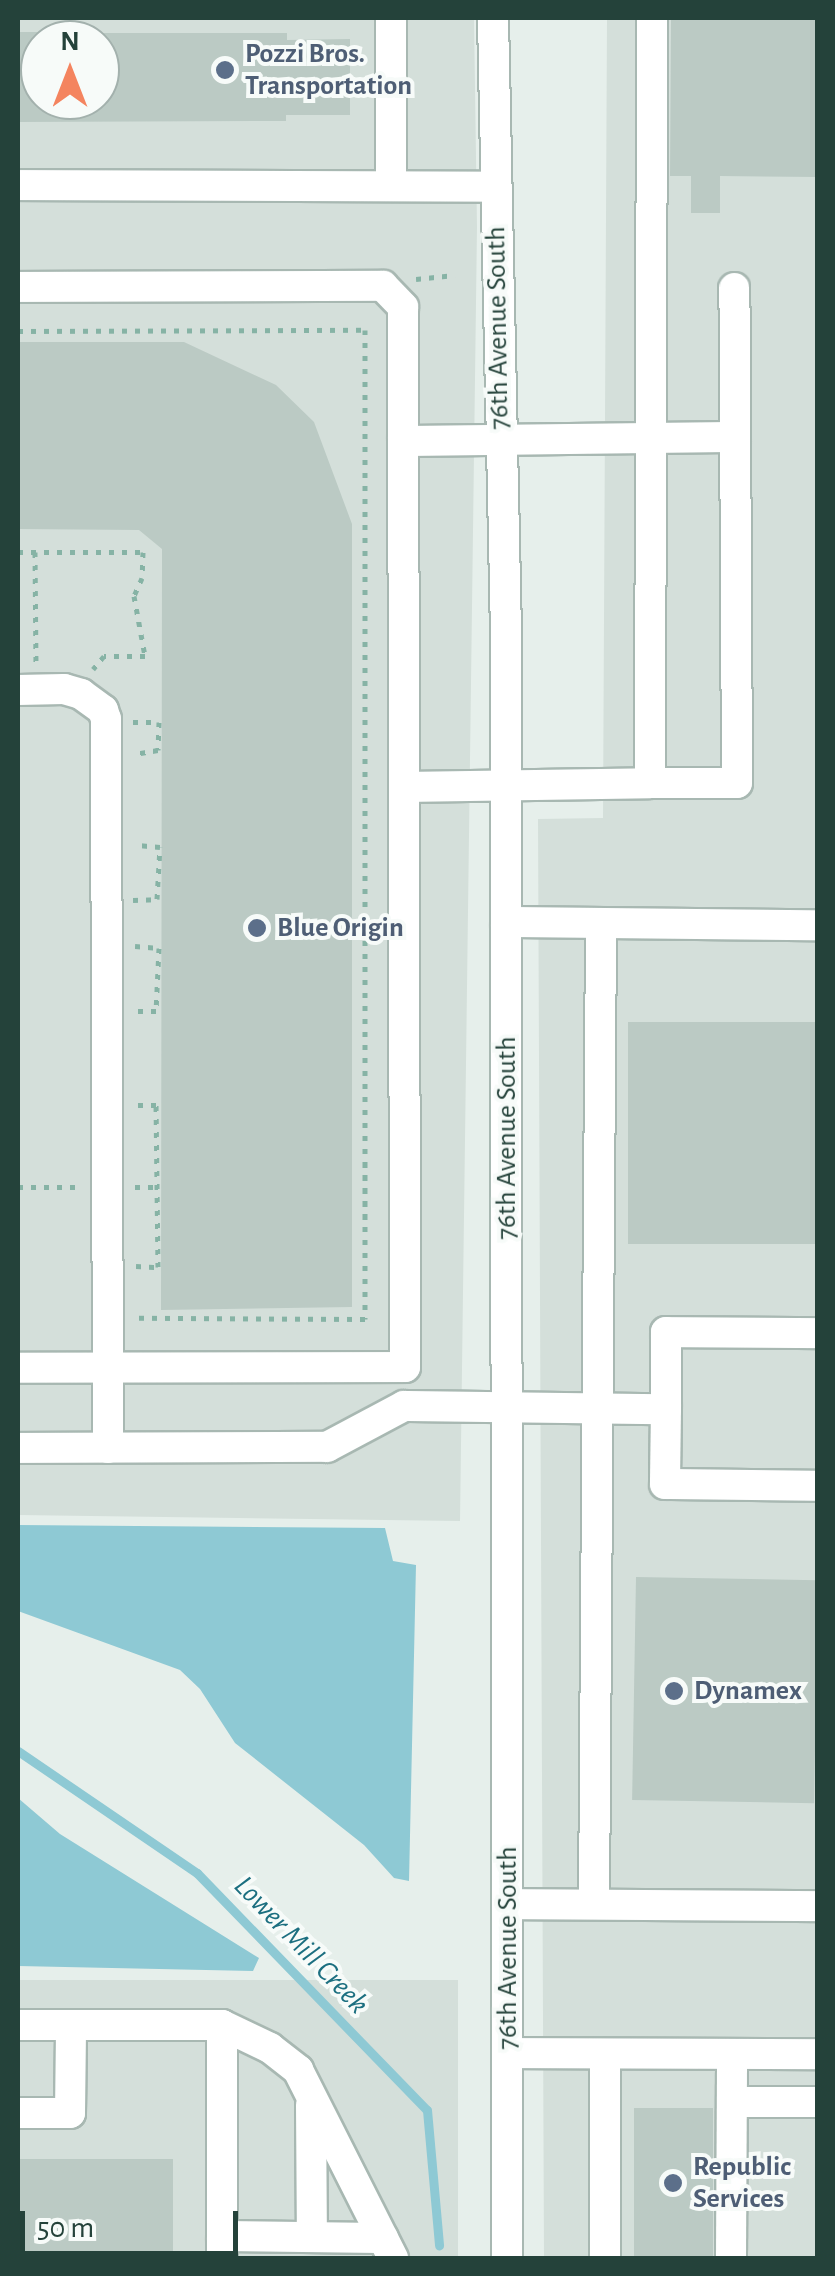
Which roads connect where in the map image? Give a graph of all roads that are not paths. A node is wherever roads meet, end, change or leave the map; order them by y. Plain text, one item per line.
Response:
1 (391, 18) edge
2 (492, 18) edge
3 (652, 18) edge
4 (18, 185) edge
5 (390, 186) junction
6 (495, 187) junction
7 (18, 287) edge
8 (734, 288) dead end
9 (651, 436) junction
10 (735, 436) junction
11 (403, 441) junction
12 (501, 441) junction
13 (27, 678) edge
14 (650, 783) junction
15 (404, 787) junction
16 (506, 787) junction
17 (506, 922) junction
18 (602, 923) junction
19 (818, 925) edge
20 (818, 1333) edge
21 (18, 1368) edge
22 (108, 1368) junction
23 (507, 1408) junction
24 (598, 1409) junction
25 (666, 1410) junction
26 (18, 1448) edge
27 (108, 1448) junction
28 (818, 1486) edge
29 (508, 1904) junction
30 (594, 1904) junction
31 (818, 1906) edge
32 (18, 2025) edge
33 (71, 2025) junction
34 (222, 2025) junction
35 (508, 2053) junction
36 (605, 2054) junction
37 (732, 2054) junction
38 (818, 2054) edge
39 (311, 2097) junction
40 (732, 2102) junction
41 (818, 2102) edge
42 (18, 2113) edge
43 (312, 2237) junction
44 (222, 2247) edge
45 (388, 2248) edge
46 (507, 2258) edge
47 (605, 2258) edge
48 (731, 2258) edge

1 - 5 street
2 - 6 street, 76th Avenue South
3 - 9 street
4 - 5 street
5 - 6 street
6 - 12 street, 76th Avenue South
7 - 11 street
8 - 10 street
9 - 10 street
9 - 12 street
9 - 14 street
10 - 14 street
11 - 12 street
11 - 15 street
12 - 16 street, 76th Avenue South
13 - 22 street
14 - 16 street
15 - 16 street
15 - 22 street
16 - 17 street, 76th Avenue South
17 - 18 street
17 - 23 street, 76th Avenue South
18 - 19 street
18 - 24 street
20 - 25 street
21 - 22 street
22 - 27 street
23 - 24 street
23 - 27 street
23 - 29 street, 76th Avenue South
24 - 25 street
24 - 30 street
25 - 28 street
26 - 27 street
29 - 30 street
29 - 35 street, 76th Avenue South
30 - 31 street
32 - 33 street
33 - 34 street
33 - 42 street
34 - 39 street
34 - 44 street
35 - 36 street
35 - 46 street, 76th Avenue South
36 - 37 street
36 - 47 street
37 - 38 street
37 - 40 street
39 - 43 street
39 - 45 street
40 - 41 street
40 - 48 street
43 - 44 street
43 - 45 street

